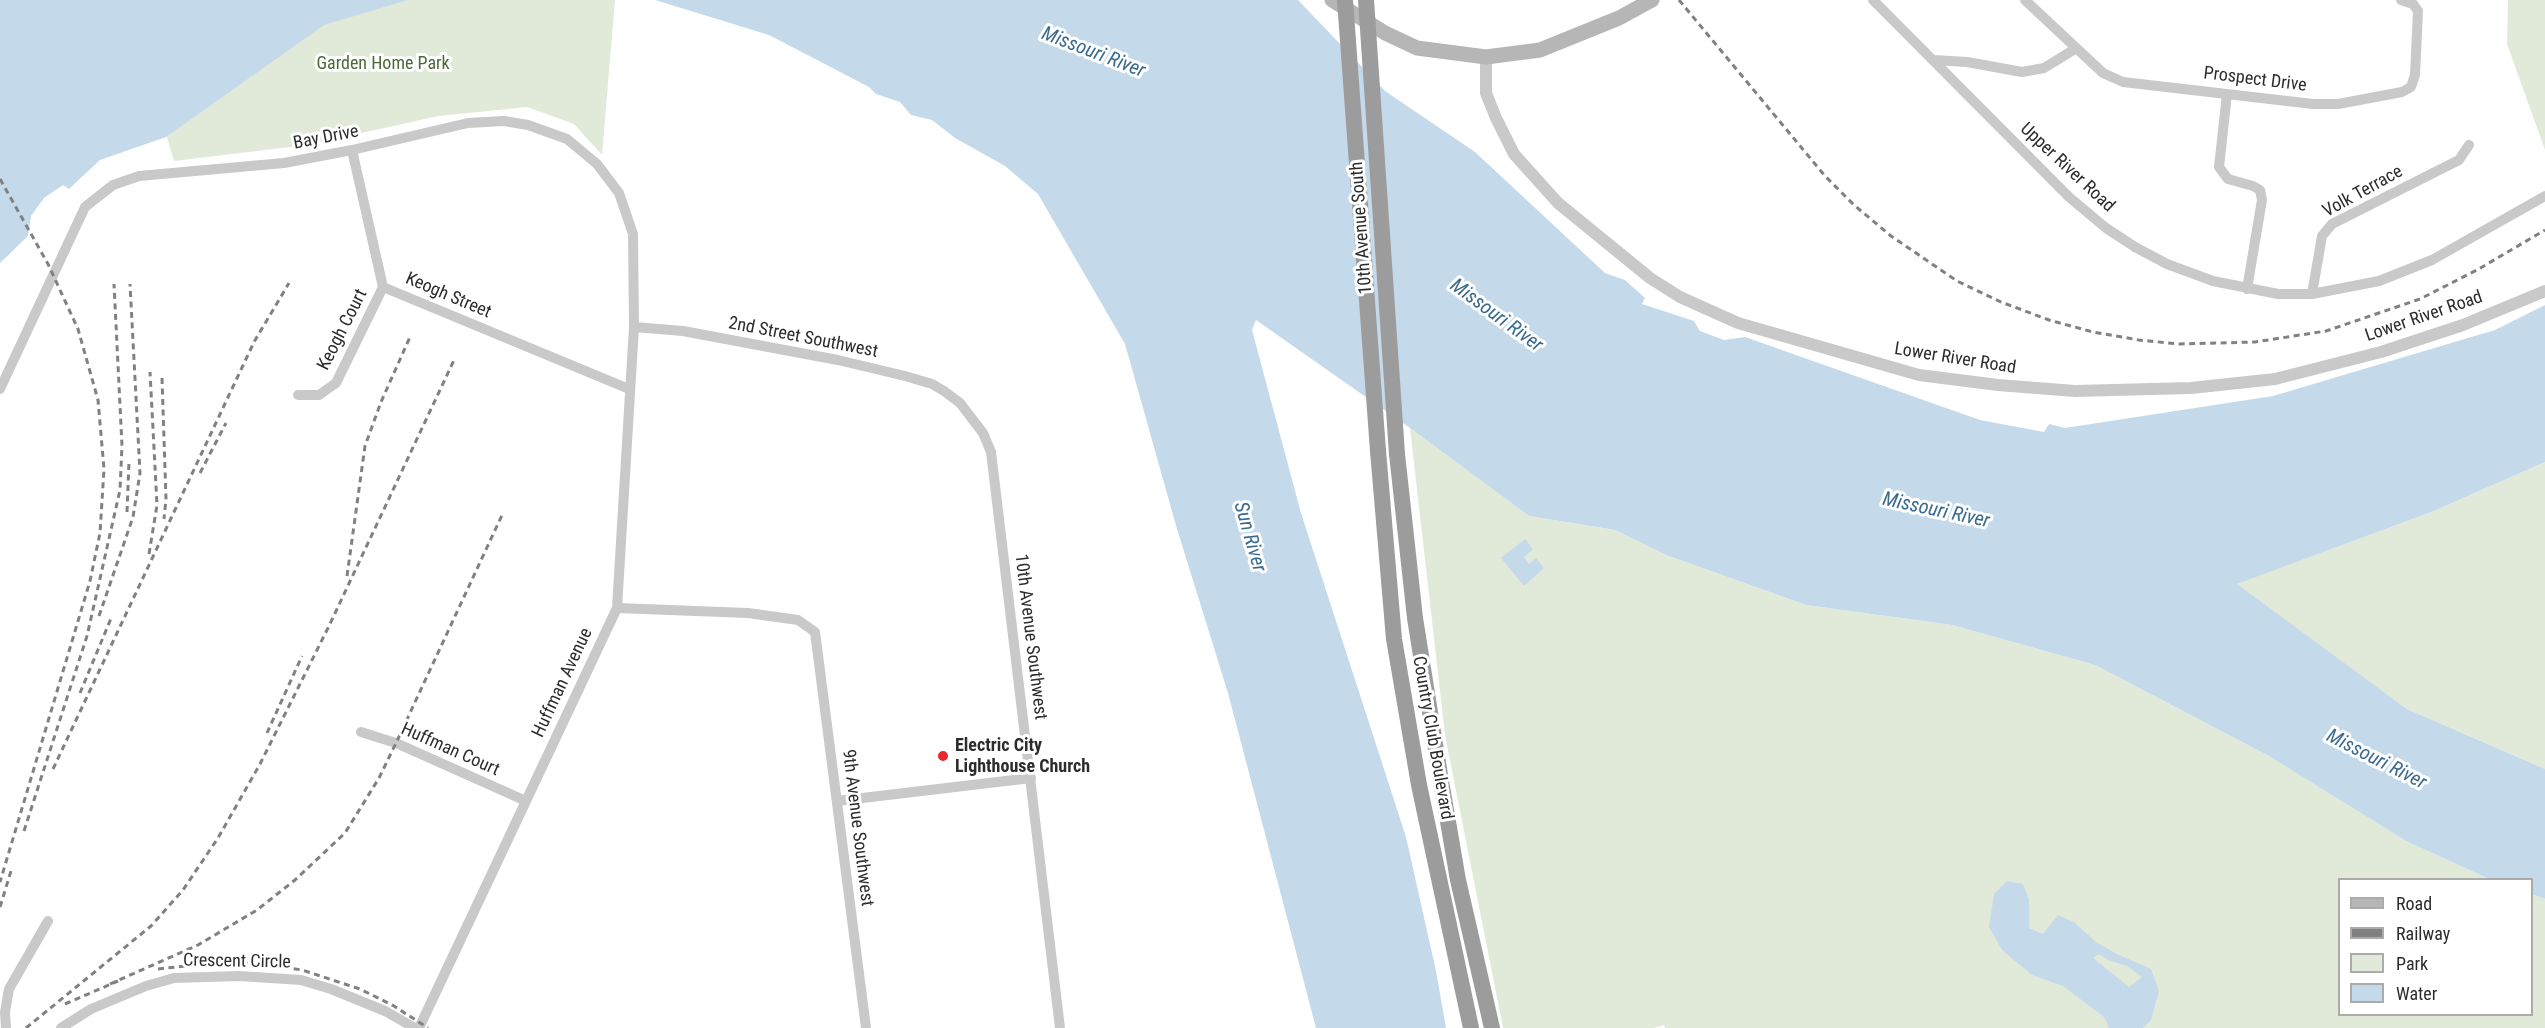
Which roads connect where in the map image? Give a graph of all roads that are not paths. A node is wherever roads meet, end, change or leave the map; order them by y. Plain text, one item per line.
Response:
1 (1332, 0) edge
2 (1345, 0) edge
3 (1366, 0) edge
4 (1872, 0) edge
5 (2025, 0) edge
6 (2401, 0) edge
7 (1650, 2) edge
8 (2075, 49) junction
9 (1486, 57) junction
10 (1934, 60) junction
11 (2227, 94) junction
12 (2469, 145) dead end
13 (352, 150) junction
14 (2545, 196) edge
15 (383, 287) junction
16 (2247, 289) junction
17 (2545, 291) edge
18 (2312, 294) junction
19 (634, 327) junction
20 (0, 389) edge
21 (629, 390) junction
22 (298, 395) dead end
23 (960, 403) joint
24 (1378, 451) joint
25 (1397, 454) joint
26 (617, 608) junction
27 (361, 732) dead end
28 (1031, 778) junction
29 (526, 801) junction
30 (837, 801) junction
31 (48, 921) dead end
32 (6, 1028) edge
33 (61, 1028) edge
34 (417, 1028) edge
35 (866, 1028) edge
36 (1060, 1028) edge
37 (1470, 1028) edge
38 (1492, 1028) edge

1 - 9 main road
2 - 24 highway, 10th Avenue South, bridge
3 - 25 highway, 10th Avenue South, bridge
4 - 10 street, Upper River Road
5 - 8 street, Prospect Drive
6 - 11 street, Prospect Drive
7 - 9 main road
8 - 10 street
8 - 11 street, Prospect Drive
9 - 17 street, Lower River Road
10 - 16 street, Upper River Road
11 - 16 street
12 - 18 street, Volk Terrace
13 - 15 street, Keogh Street
13 - 19 street, Bay Drive
13 - 20 street, Bay Drive
14 - 18 street, Upper River Road
15 - 21 street, Keogh Street
15 - 22 street, Keogh Court
16 - 18 street, Upper River Road
19 - 21 street, Huffman Avenue
19 - 23 street, 2nd Street Southwest
21 - 26 street, Huffman Avenue
23 - 28 street, 10th Avenue Southwest
24 - 37 highway, Country Club Boulevard
25 - 38 highway, Country Club Boulevard
26 - 29 street, Huffman Avenue
26 - 30 street, 9th Avenue Southwest
27 - 29 street, Huffman Court
28 - 30 street
28 - 36 street, 10th Avenue Southwest
29 - 34 street, Huffman Avenue
30 - 35 street, 9th Avenue Southwest
31 - 32 street
33 - 34 street, Crescent Circle

